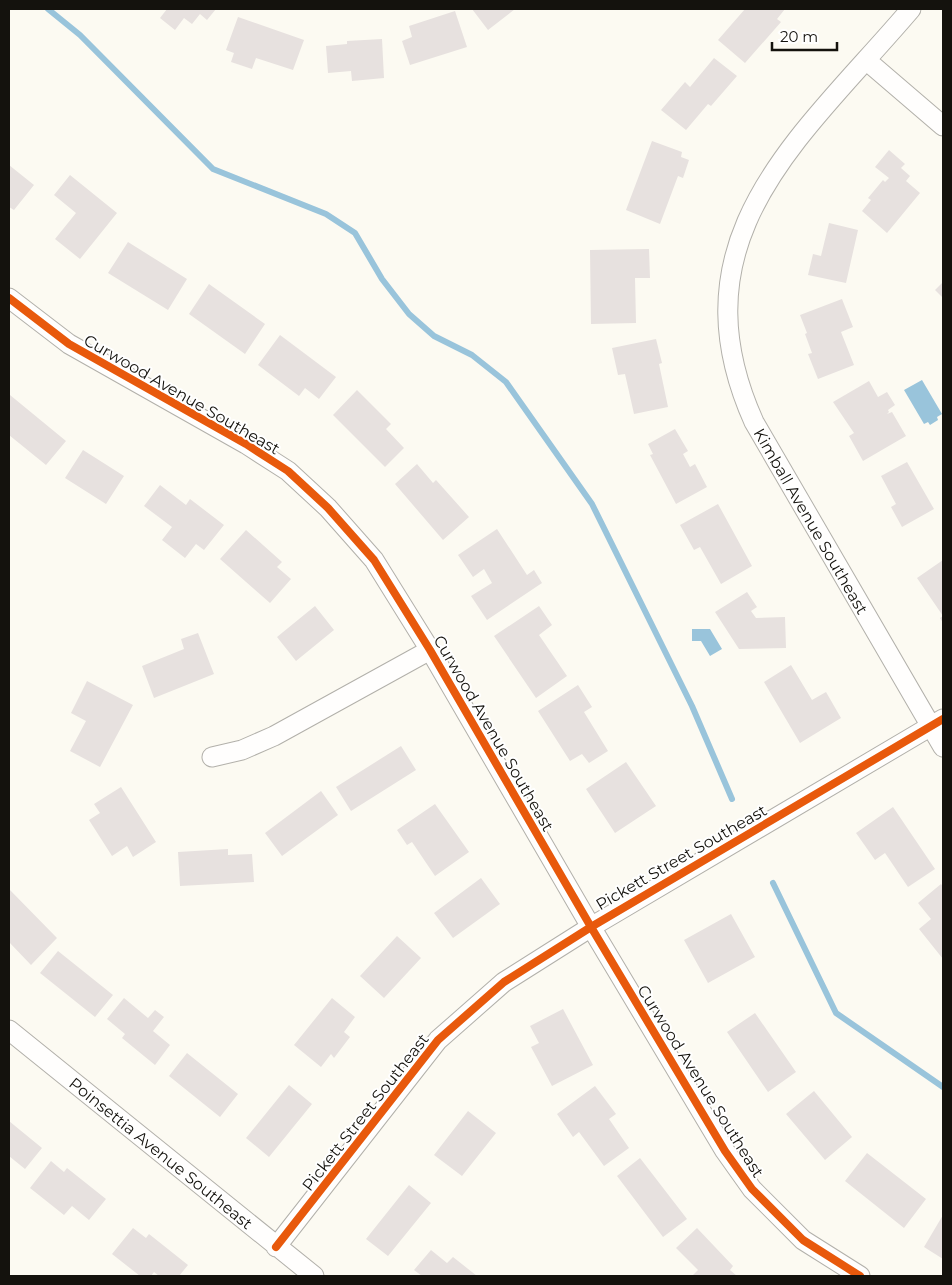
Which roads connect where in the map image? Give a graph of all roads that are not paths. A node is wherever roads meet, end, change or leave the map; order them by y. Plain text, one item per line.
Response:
1 (911, 9) edge
2 (866, 60) junction
3 (943, 126) edge
4 (9, 298) edge
5 (430, 650) junction
6 (937, 723) edge
7 (943, 747) edge
8 (212, 756) dead end
9 (591, 927) junction
10 (9, 1030) edge
11 (276, 1246) junction
12 (314, 1276) edge
13 (860, 1276) edge

1 - 2 street, Kimball Avenue Southeast
2 - 3 street
2 - 6 street, Kimball Avenue Southeast
4 - 5 street, Curwood Avenue Southeast
5 - 8 street
5 - 9 street, Curwood Avenue Southeast
6 - 7 street, Kimball Avenue Southeast
6 - 9 street, Pickett Street Southeast
9 - 11 street, Pickett Street Southeast
9 - 13 street, Curwood Avenue Southeast
10 - 11 street, Poinsettia Avenue Southeast
11 - 12 street, Poinsettia Avenue Southeast

